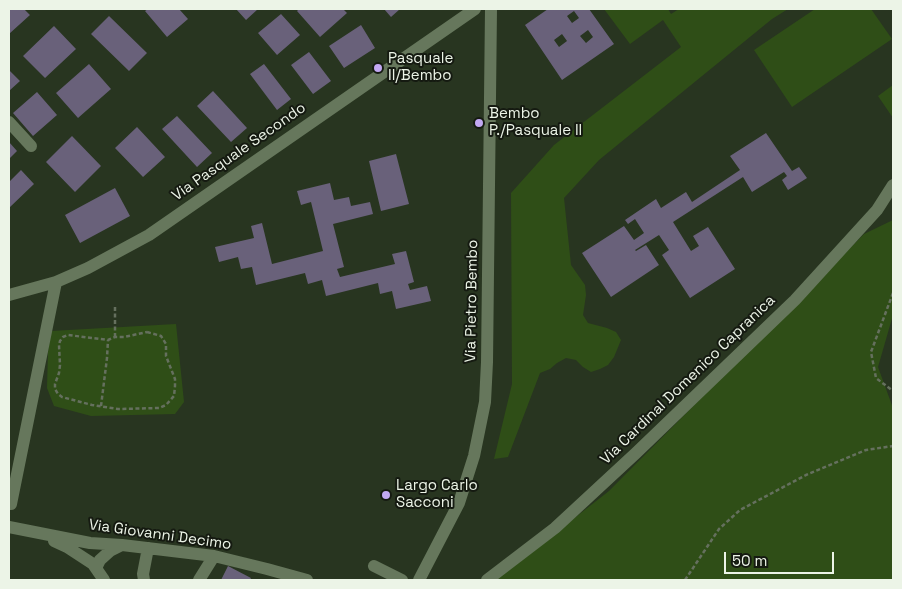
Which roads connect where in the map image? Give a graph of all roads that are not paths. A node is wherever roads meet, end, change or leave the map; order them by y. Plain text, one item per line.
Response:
1 (475, 9) edge
2 (491, 9) edge
3 (9, 122) edge
4 (32, 146) dead end
5 (893, 185) edge
6 (56, 282) junction
7 (9, 295) edge
8 (9, 504) edge
9 (9, 527) edge
10 (34, 532) junction
11 (122, 545) junction
12 (148, 548) junction
13 (214, 556) junction
14 (374, 566) dead end
15 (96, 568) junction
16 (104, 580) edge
17 (144, 580) edge
18 (200, 580) edge
19 (307, 580) edge
20 (402, 580) edge
21 (419, 580) edge
22 (486, 580) edge

1 - 6 street, Via Pasquale Secondo
2 - 21 street, Via Pietro Bembo
3 - 4 street
5 - 22 street, Via Cardinal Domenico Capranica
6 - 7 street, Via Pasquale Secondo
6 - 8 street
9 - 10 street, Via Giovanni Decimo
10 - 11 street, Via Giovanni Decimo
10 - 15 street
11 - 12 street, Via Giovanni Decimo
11 - 15 street
12 - 13 street, Via Giovanni Decimo
12 - 17 street
13 - 18 street
13 - 19 street, Via Giovanni Decimo
14 - 20 street
15 - 16 street

